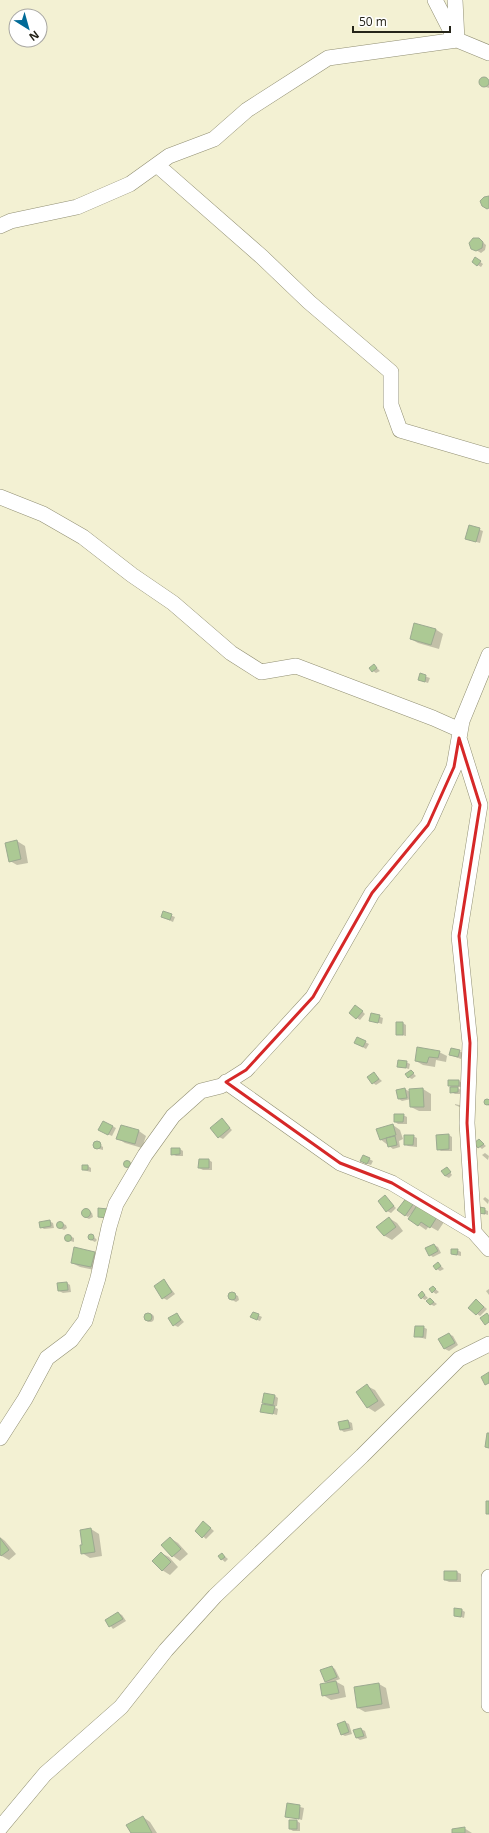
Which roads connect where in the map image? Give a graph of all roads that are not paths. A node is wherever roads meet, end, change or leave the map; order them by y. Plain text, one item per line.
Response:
1 (435, 0) edge
2 (455, 0) edge
3 (457, 40) junction
4 (489, 53) edge
5 (157, 165) junction
6 (0, 226) edge
7 (489, 456) edge
8 (0, 497) edge
9 (489, 655) edge
10 (460, 734) junction
11 (226, 1082) junction
12 (474, 1232) junction
13 (489, 1249) edge
14 (489, 1344) edge
15 (0, 1438) edge
16 (489, 1577) edge
17 (489, 1705) edge
18 (0, 1828) edge

1 - 3 street
2 - 3 street
3 - 4 street
3 - 5 street
5 - 6 street
5 - 7 street
8 - 10 street
9 - 10 street
10 - 11 street
10 - 12 street
11 - 12 street
11 - 15 street
12 - 13 street
14 - 18 street
16 - 17 street

